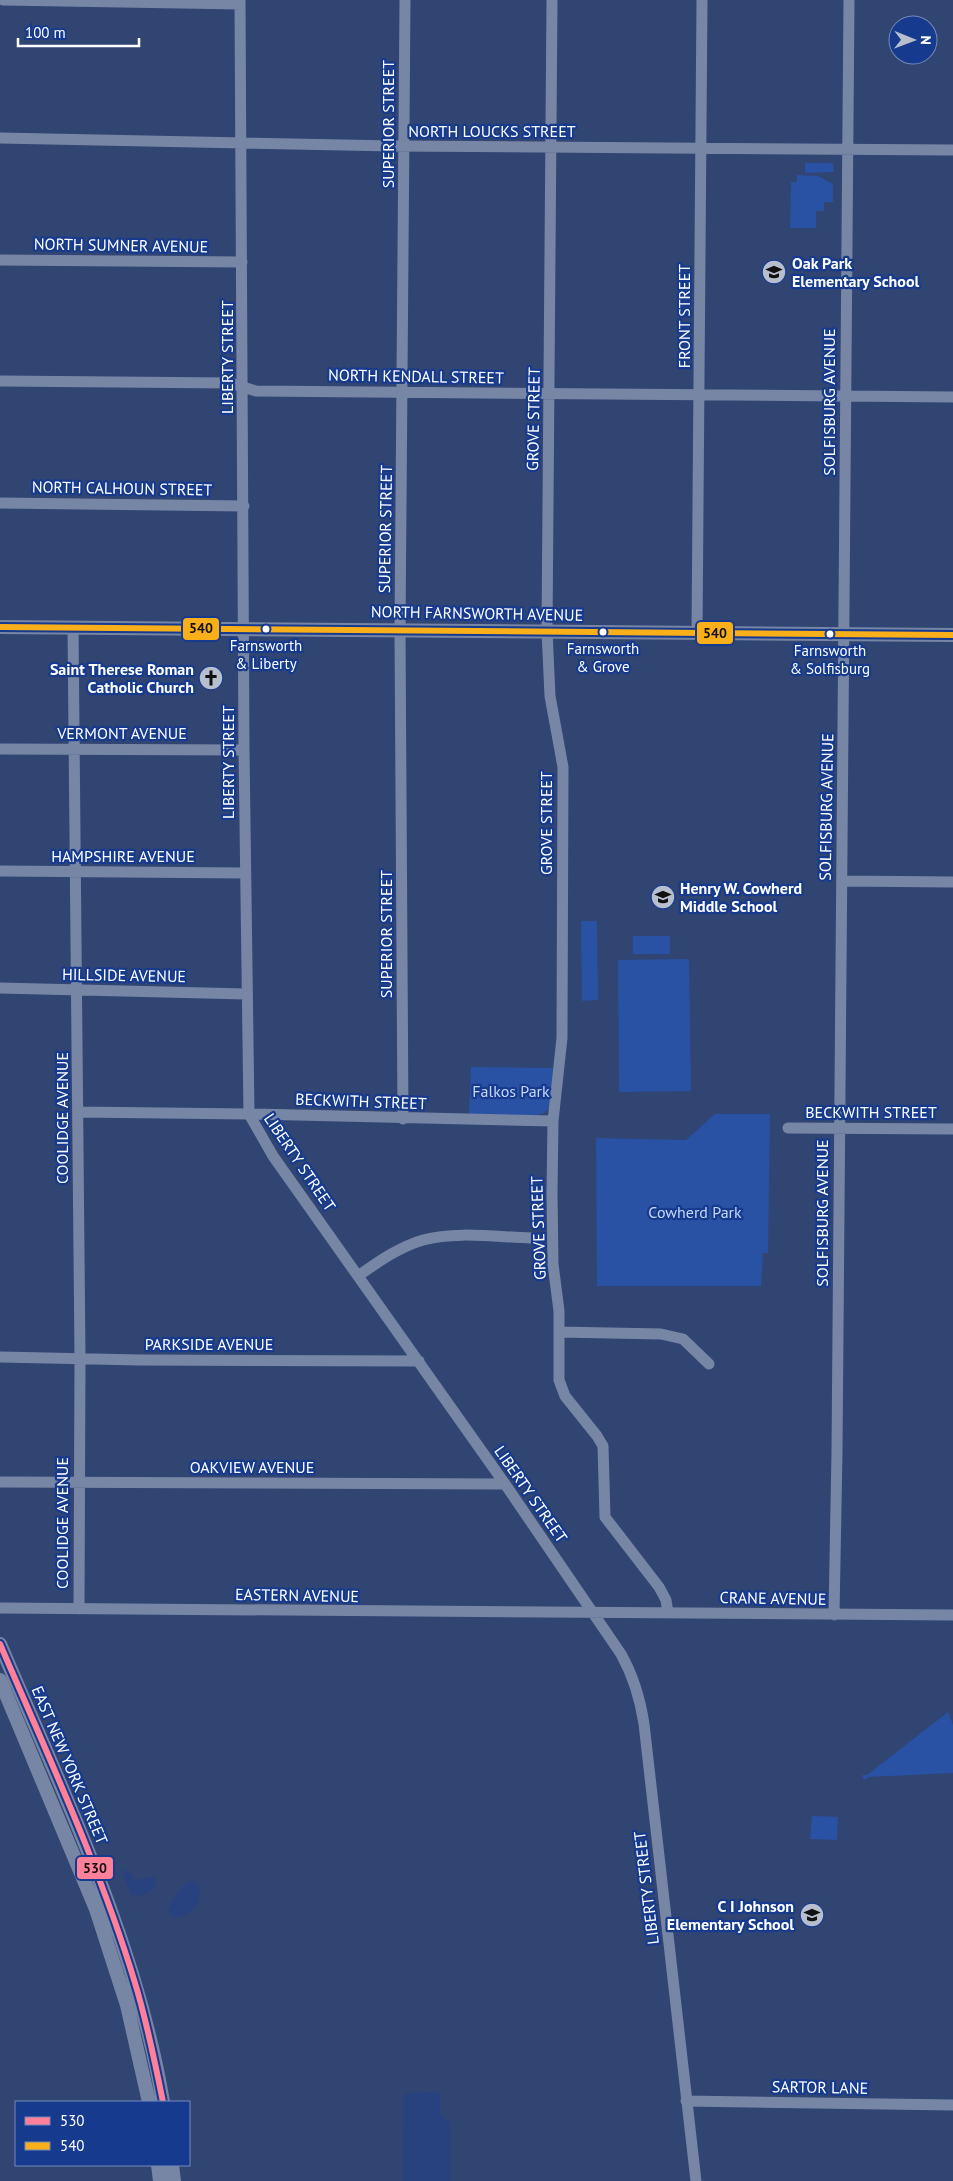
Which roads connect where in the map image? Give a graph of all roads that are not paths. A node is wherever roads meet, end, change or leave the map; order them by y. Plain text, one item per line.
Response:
1 (3, 0) edge
2 (405, 0) edge
3 (552, 0) edge
4 (702, 0) edge
5 (849, 0) edge
6 (240, 2) edge
7 (0, 138) edge
8 (241, 143) junction
9 (405, 146) junction
10 (552, 148) junction
11 (701, 148) junction
12 (848, 149) junction
13 (953, 150) edge
14 (0, 260) edge
15 (242, 262) junction
16 (0, 381) edge
17 (243, 387) junction
18 (404, 393) junction
19 (550, 394) junction
20 (699, 395) junction
21 (845, 396) junction
22 (953, 397) edge
23 (0, 503) edge
24 (244, 506) junction
25 (0, 627) edge
26 (74, 627) junction
27 (243, 629) junction
28 (400, 630) junction
29 (547, 632) junction
30 (697, 632) junction
31 (844, 634) junction
32 (953, 635) edge
33 (0, 749) edge
34 (74, 749) junction
35 (244, 750) junction
36 (0, 872) edge
37 (74, 872) junction
38 (245, 873) junction
39 (842, 881) junction
40 (953, 882) edge
41 (0, 988) edge
42 (77, 991) junction
43 (246, 994) junction
44 (78, 1112) junction
45 (249, 1114) junction
46 (403, 1119) junction
47 (553, 1121) junction
48 (788, 1128) dead end
49 (839, 1129) junction
50 (953, 1129) edge
51 (531, 1238) dead end
52 (358, 1276) junction
53 (560, 1332) junction
54 (0, 1357) edge
55 (80, 1358) junction
56 (419, 1361) junction
57 (709, 1364) dead end
58 (0, 1482) edge
59 (78, 1482) junction
60 (505, 1484) junction
61 (0, 1608) edge
62 (79, 1609) junction
63 (668, 1613) junction
64 (593, 1614) junction
65 (834, 1615) junction
66 (953, 1615) edge
67 (0, 1644) edge
68 (0, 1680) edge
69 (149, 2101) edge
70 (163, 2101) edge
71 (686, 2101) junction
72 (953, 2105) edge
73 (158, 2166) edge
74 (172, 2166) edge
75 (160, 2181) edge
76 (174, 2181) edge
77 (696, 2181) edge

1 - 6 street
2 - 9 street, SUPERIOR STREET
3 - 10 street, GROVE STREET
4 - 11 street, FRONT STREET
5 - 12 street, SOLFISBURG AVENUE
6 - 8 street, LIBERTY STREET
7 - 8 street, NORTH LOUCKS STREET
8 - 9 street, NORTH LOUCKS STREET
8 - 15 street, LIBERTY STREET
9 - 10 street, NORTH LOUCKS STREET
9 - 18 street, SUPERIOR STREET
10 - 11 street, NORTH LOUCKS STREET
10 - 19 street, GROVE STREET
11 - 12 street, NORTH LOUCKS STREET
11 - 20 street, FRONT STREET
12 - 13 street, NORTH LOUCKS STREET
12 - 21 street, SOLFISBURG AVENUE
14 - 15 street, NORTH SUMNER AVENUE
15 - 17 street, LIBERTY STREET
16 - 17 street, NORTH KENDALL STREET
17 - 18 street, NORTH KENDALL STREET
17 - 24 street, LIBERTY STREET
18 - 19 street, NORTH KENDALL STREET
18 - 28 street, SUPERIOR STREET
19 - 20 street, NORTH KENDALL STREET
19 - 29 street, GROVE STREET
20 - 21 street, NORTH KENDALL STREET
20 - 30 street, FRONT STREET
21 - 22 street, NORTH KENDALL STREET
21 - 31 street, SOLFISBURG AVENUE
23 - 24 street, NORTH CALHOUN STREET
24 - 27 street, LIBERTY STREET
25 - 26 main road, NORTH FARNSWORTH AVENUE
26 - 27 main road, NORTH FARNSWORTH AVENUE
26 - 34 street, COOLIDGE AVENUE
27 - 28 main road, NORTH FARNSWORTH AVENUE
27 - 35 street, LIBERTY STREET
28 - 29 main road, NORTH FARNSWORTH AVENUE
28 - 46 street, SUPERIOR STREET
29 - 30 main road, NORTH FARNSWORTH AVENUE
29 - 47 street, GROVE STREET
30 - 31 main road, NORTH FARNSWORTH AVENUE
31 - 32 main road, NORTH FARNSWORTH AVENUE
31 - 39 street, SOLFISBURG AVENUE
33 - 34 street, VERMONT AVENUE
34 - 35 street, VERMONT AVENUE
34 - 37 street, COOLIDGE AVENUE
35 - 38 street, LIBERTY STREET
36 - 37 street, HAMPSHIRE AVENUE
37 - 38 street, HAMPSHIRE AVENUE
37 - 42 street, COOLIDGE AVENUE
38 - 43 street, LIBERTY STREET
39 - 40 street
39 - 49 street, SOLFISBURG AVENUE
41 - 42 street, HILLSIDE AVENUE
42 - 43 street, HILLSIDE AVENUE
42 - 44 street, COOLIDGE AVENUE
43 - 45 street, LIBERTY STREET
44 - 45 street, BECKWITH STREET
44 - 55 street, COOLIDGE AVENUE
45 - 46 street, BECKWITH STREET
45 - 52 street, LIBERTY STREET
46 - 47 street, BECKWITH STREET
47 - 53 street, GROVE STREET
48 - 49 street, BECKWITH STREET
49 - 50 street, BECKWITH STREET
49 - 65 street, SOLFISBURG AVENUE
51 - 52 street
52 - 56 street, LIBERTY STREET
53 - 57 street
53 - 63 street, GROVE STREET
54 - 55 street, PARKSIDE AVENUE
55 - 56 street, PARKSIDE AVENUE
55 - 59 street, COOLIDGE AVENUE
56 - 60 street, LIBERTY STREET
58 - 59 street, OAKVIEW AVENUE
59 - 60 street, OAKVIEW AVENUE
59 - 62 street, COOLIDGE AVENUE
60 - 64 street, LIBERTY STREET
61 - 62 street, EASTERN AVENUE
62 - 64 street, EASTERN AVENUE
63 - 64 street, CRANE AVENUE
63 - 65 street, CRANE AVENUE
64 - 71 street, LIBERTY STREET
65 - 66 street, CRANE AVENUE
67 - 70 main road, EAST NEW YORK STREET
68 - 69 main road, EAST NEW YORK STREET
71 - 72 street, SARTOR LANE
71 - 77 street, LIBERTY STREET
73 - 75 main road
74 - 76 main road

